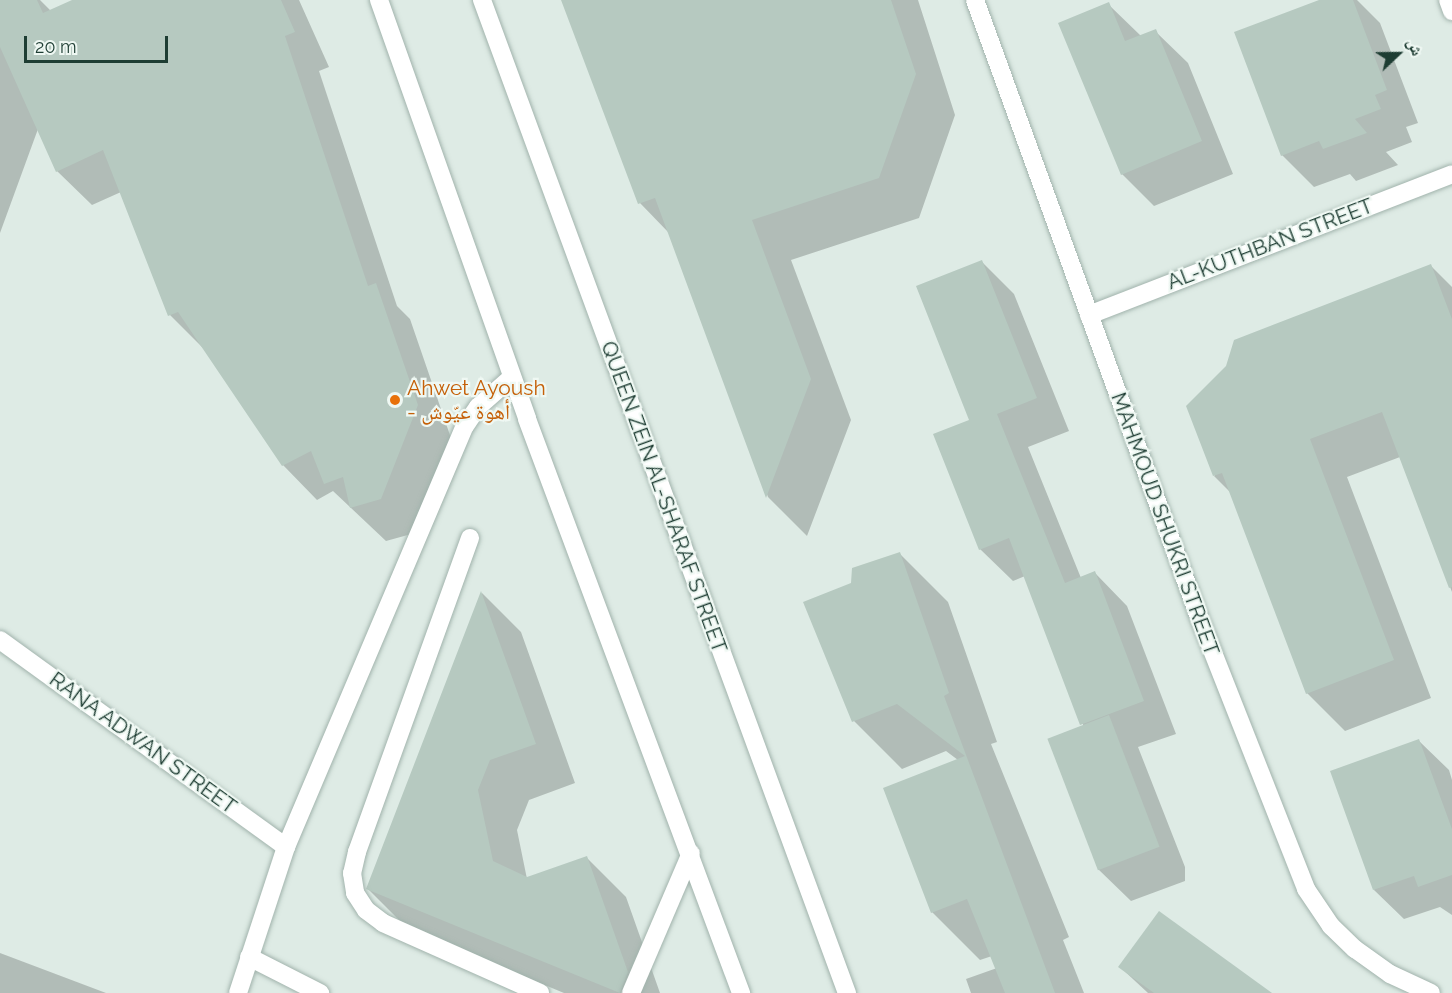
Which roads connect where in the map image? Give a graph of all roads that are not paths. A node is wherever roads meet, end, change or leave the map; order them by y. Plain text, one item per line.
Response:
1 (379, 0) edge
2 (482, 0) edge
3 (975, 0) edge
4 (1448, 0) edge
5 (1452, 11) edge
6 (1452, 174) edge
7 (1089, 315) junction
8 (512, 377) junction
9 (471, 538) dead end
10 (0, 640) edge
11 (286, 847) junction
12 (691, 853) junction
13 (249, 957) junction
14 (238, 993) edge
15 (320, 993) edge
16 (540, 993) edge
17 (631, 993) edge
18 (741, 993) edge
19 (847, 993) edge
20 (1431, 993) edge

1 - 8 street
2 - 19 street, QUEEN ZEIN AL-SHARAF STREET
3 - 7 street, MAHMOUD SHUKRI STREET
4 - 5 street
6 - 7 street, AL-KUTHBAN STREET
7 - 20 street, MAHMOUD SHUKRI STREET
8 - 11 street
8 - 12 street
9 - 16 street
10 - 11 street, RANA ADWAN STREET
11 - 13 street
12 - 17 street
12 - 18 street
13 - 14 street
13 - 15 street

